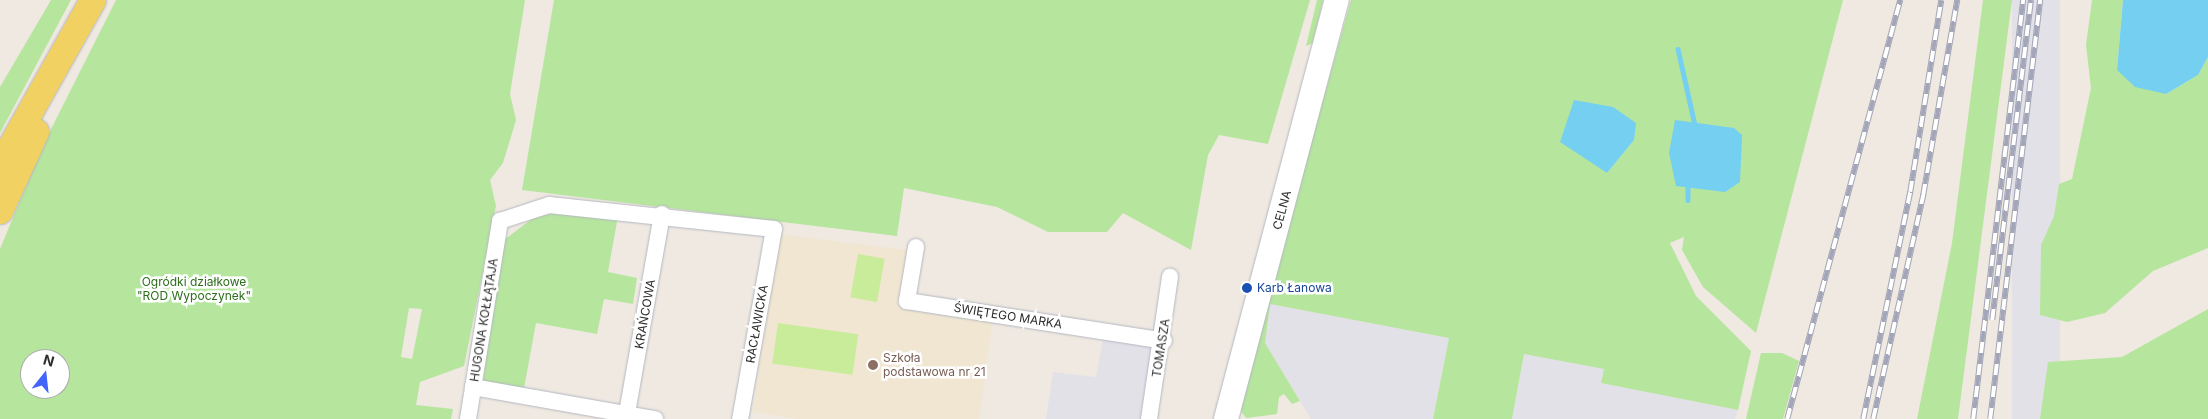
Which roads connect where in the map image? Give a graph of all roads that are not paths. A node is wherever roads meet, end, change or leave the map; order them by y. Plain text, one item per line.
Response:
1 (93, 0) edge
2 (1338, 0) edge
3 (68, 49) junction
4 (20, 125) junction
5 (0, 154) edge
6 (0, 166) edge
7 (2, 209) edge
8 (662, 214) junction
9 (916, 247) dead end
10 (1170, 277) dead end
11 (1164, 340) junction
12 (473, 388) junction
13 (627, 414) junction
14 (468, 419) edge
15 (655, 419) edge
16 (740, 419) edge
17 (1149, 419) edge
18 (1226, 419) edge

1 - 3 main road
2 - 18 street, CELNA
3 - 4 main road
3 - 7 main road
4 - 5 main road
4 - 6 main road
8 - 12 street, HUGONA KOŁŁĄTAJA
8 - 13 street, KRAŃCOWA
8 - 16 street, RACŁAWICKA
9 - 11 street, ŚWIĘTEGO MARKA
10 - 11 street, TOMASZA
11 - 17 street, TOMASZA
12 - 13 street
12 - 14 street, HUGONA KOŁŁĄTAJA
13 - 15 street

